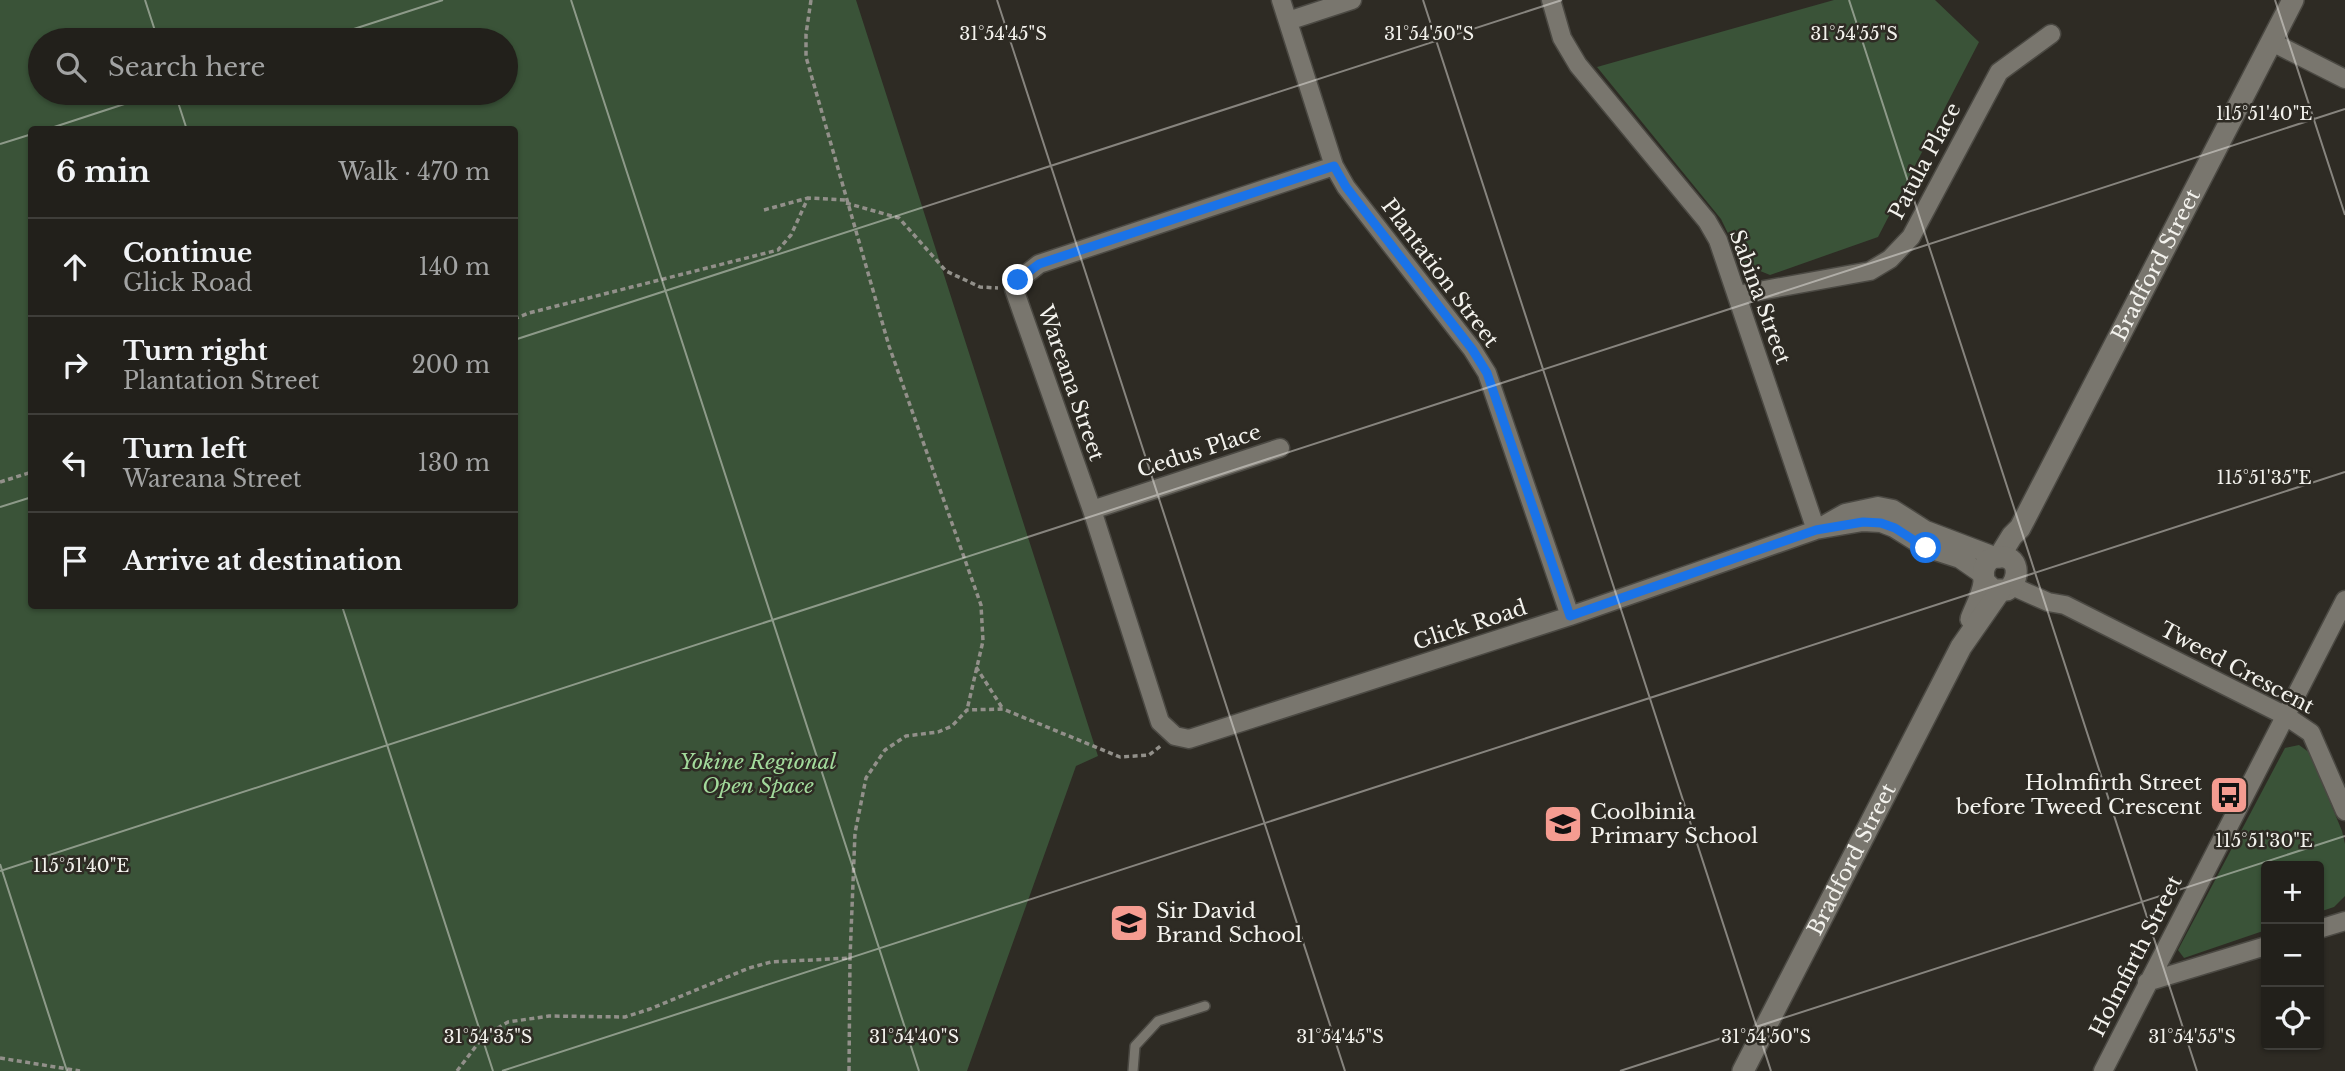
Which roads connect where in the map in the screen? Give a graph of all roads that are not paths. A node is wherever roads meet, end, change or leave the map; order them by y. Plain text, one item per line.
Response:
1 (1281, 0) edge
2 (1352, 0) edge
3 (1550, 0) edge
4 (2293, 0) edge
5 (1288, 21) junction
6 (2051, 34) dead end
7 (2272, 42) junction
8 (2345, 79) edge
9 (1334, 166) junction
10 (1737, 295) junction
11 (1280, 448) dead end
12 (1092, 510) junction
13 (1816, 530) junction
14 (2001, 573) junction
15 (2345, 600) edge
16 (1570, 616) junction
17 (2286, 716) junction
18 (1175, 736) joint
19 (2345, 811) edge
20 (2345, 921) edge
21 (2324, 927) edge
22 (2261, 948) edge
23 (2147, 982) junction
24 (1205, 1006) dead end
25 (1133, 1071) edge
26 (1743, 1071) edge
27 (2103, 1071) edge

1 - 5 street, Plantation Street
2 - 5 street
3 - 10 street, Sabina Street
4 - 7 street, Bradford Street
5 - 9 street, Plantation Street
6 - 10 street, Patula Place
7 - 8 street
7 - 14 street, Bradford Street
9 - 12 street, Wareana Street
9 - 16 street, Plantation Street
10 - 13 street, Sabina Street
11 - 12 street, Cedus Place
12 - 18 street, Wareana Street
13 - 14 street, Glick Road
13 - 16 street, Glick Road
14 - 17 street, Tweed Crescent
14 - 26 street, Bradford Street
15 - 17 street, Holmfirth Street
16 - 18 street, Glick Road
17 - 19 street, Tweed Crescent
17 - 23 street, Holmfirth Street
20 - 21 street
22 - 23 street
23 - 27 street, Holmfirth Street
24 - 25 lane

